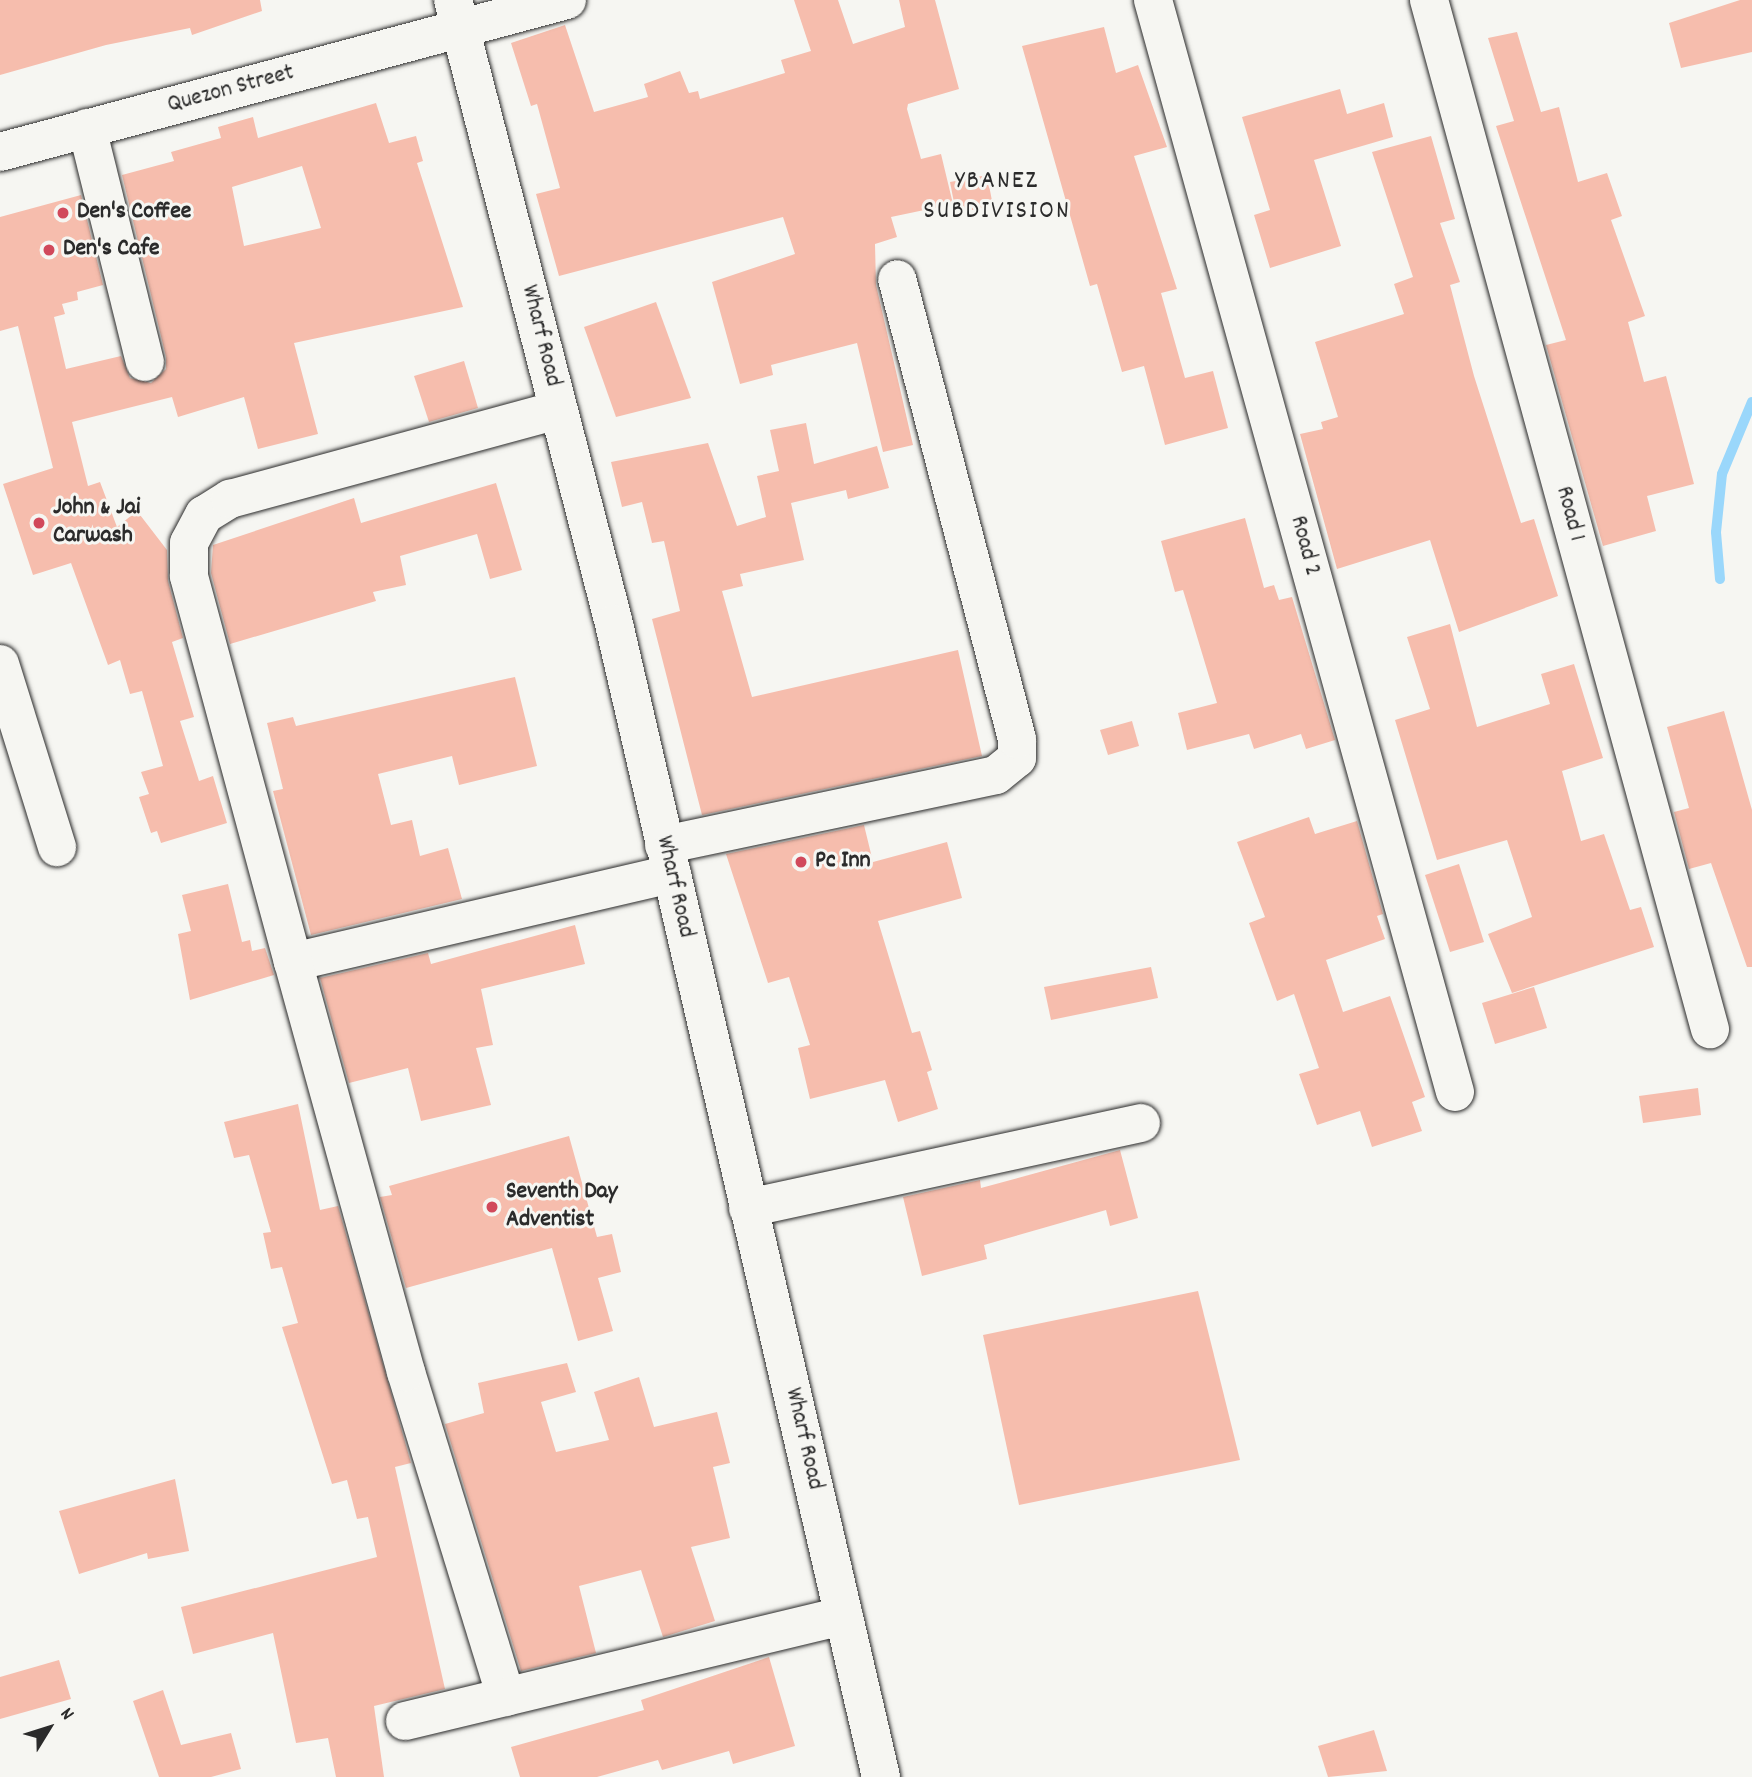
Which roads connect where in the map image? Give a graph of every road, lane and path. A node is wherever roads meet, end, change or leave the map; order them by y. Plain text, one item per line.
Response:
1 (567, 0) edge
2 (1153, 0) edge
3 (1429, 0) edge
4 (458, 14) edge
5 (87, 128) junction
6 (0, 152) edge
7 (897, 279) dead end
8 (145, 362) dead end
9 (558, 410) junction
10 (2, 678) edge
11 (57, 847) dead end
12 (668, 860) junction
13 (293, 962) junction
14 (1710, 1029) dead end
15 (1455, 1093) dead end
16 (1141, 1123) dead end
17 (748, 1208) junction
18 (844, 1616) junction
19 (506, 1697) junction
20 (405, 1721) dead end
21 (881, 1777) edge

1 - 4 street, Quezon Street
2 - 15 street, Road 2
3 - 14 street, Road 1
4 - 5 street, Quezon Street
4 - 9 street, Wharf Road
5 - 6 street, Quezon Street
5 - 8 street
7 - 12 street
9 - 12 street, Wharf Road
9 - 13 street
10 - 11 street
12 - 13 street
12 - 17 street, Wharf Road
13 - 19 street
16 - 17 street
17 - 18 street, Wharf Road
18 - 19 street
18 - 21 street, Wharf Road
19 - 20 street

